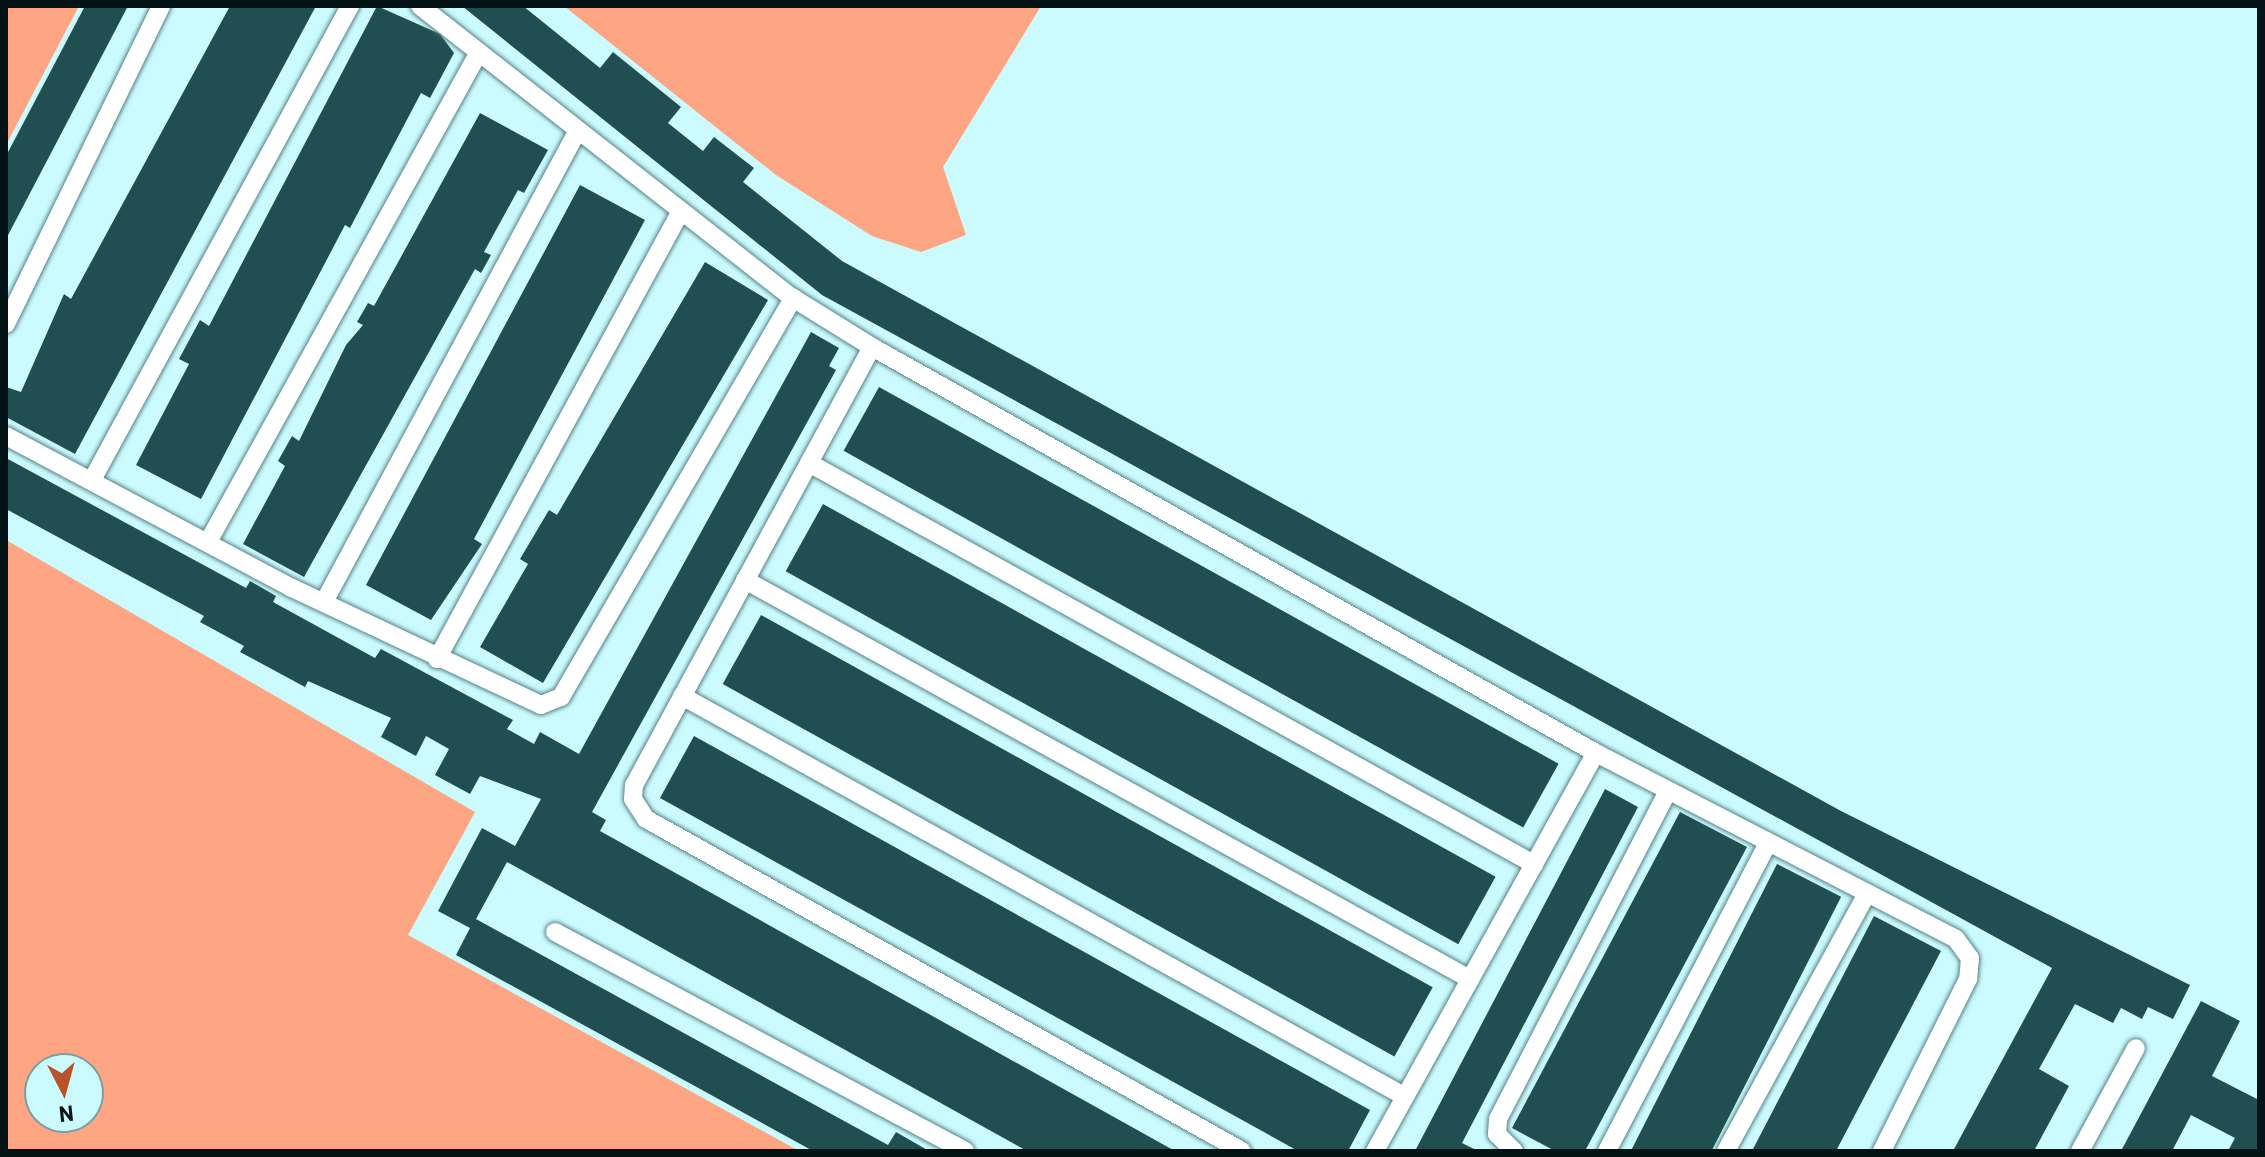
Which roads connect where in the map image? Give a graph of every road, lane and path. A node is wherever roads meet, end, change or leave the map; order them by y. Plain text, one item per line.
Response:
1 (161, 6) edge
2 (350, 6) edge
3 (420, 6) edge
4 (478, 54) junction
5 (577, 132) junction
6 (681, 211) junction
7 (793, 298) junction
8 (6, 324) edge
9 (872, 347) junction
10 (6, 436) edge
11 (809, 463) junction
12 (92, 480) junction
13 (208, 542) junction
14 (745, 580) junction
15 (324, 602) junction
16 (437, 659) junction
17 (682, 696) junction
18 (1596, 753) junction
19 (1668, 791) junction
20 (1768, 843) junction
21 (1534, 864) junction
22 (1867, 893) junction
23 (555, 932) dead end
24 (1470, 979) junction
25 (2136, 1048) dead end
26 (1404, 1096) junction
27 (965, 1151) edge
28 (1242, 1151) edge
29 (1375, 1151) edge
30 (1514, 1151) edge
31 (1607, 1151) edge
32 (1726, 1151) edge
33 (1882, 1151) edge
34 (2080, 1151) edge

1 - 8 lane
2 - 12 lane
3 - 4 lane
4 - 5 lane
4 - 13 lane
5 - 6 lane
5 - 15 lane
6 - 7 lane
6 - 16 lane
7 - 9 lane
7 - 16 lane
9 - 11 lane
9 - 18 lane
10 - 12 lane
11 - 14 lane
11 - 21 lane
12 - 13 lane
13 - 15 lane
14 - 17 lane
14 - 24 lane
15 - 16 lane
17 - 26 lane
17 - 28 lane
18 - 19 lane
18 - 21 lane
19 - 20 lane
19 - 30 lane
20 - 22 lane
20 - 31 lane
21 - 24 lane
22 - 32 lane
22 - 33 lane
23 - 27 lane
24 - 26 lane
25 - 34 lane
26 - 29 lane

